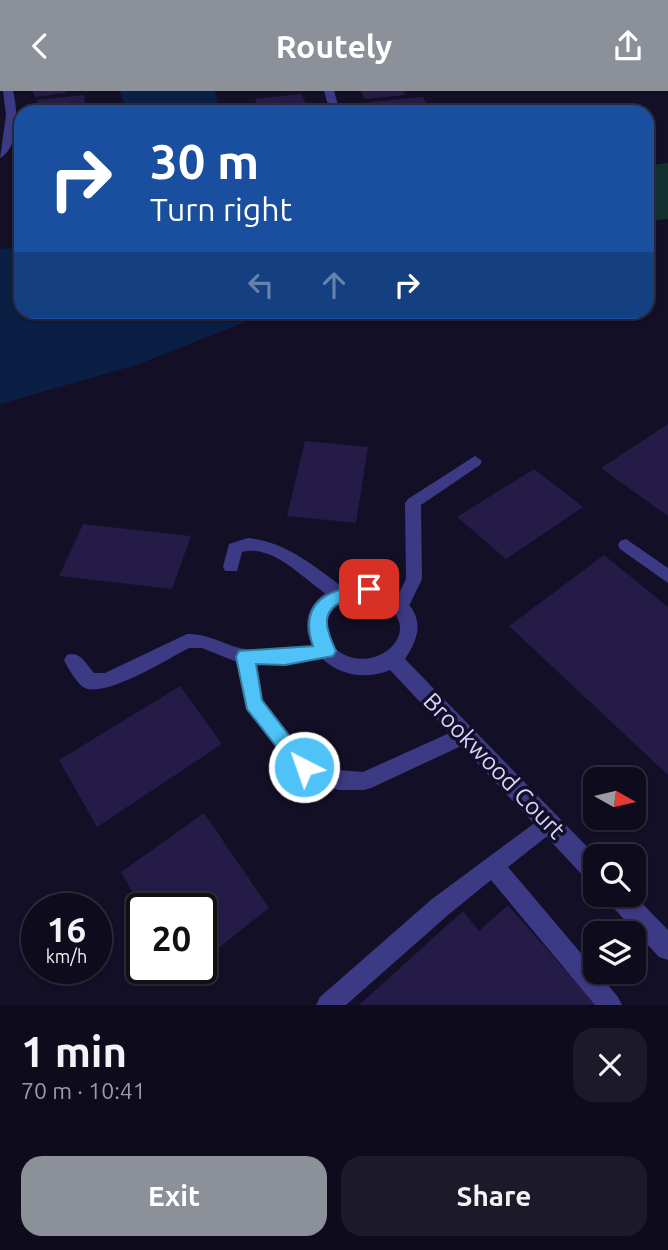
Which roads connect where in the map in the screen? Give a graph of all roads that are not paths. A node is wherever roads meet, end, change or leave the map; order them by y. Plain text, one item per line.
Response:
1 (8, 91) edge
2 (0, 155) edge
3 (475, 461) dead end
4 (626, 545) dead end
5 (231, 567) dead end
6 (668, 577) edge
7 (339, 594) junction
8 (401, 605) junction
9 (327, 651) junction
10 (245, 657) junction
11 (74, 660) dead end
12 (393, 660) junction
13 (465, 735) junction
14 (548, 823) junction
15 (583, 859) edge
16 (493, 866) junction
17 (629, 907) edge
18 (668, 949) edge
19 (328, 1005) edge
20 (610, 1005) edge

1 - 2 street
3 - 8 lane
4 - 6 lane
5 - 7 lane
7 - 8 street
7 - 9 street
8 - 12 street
9 - 10 lane
9 - 12 street
10 - 11 lane
10 - 13 lane
12 - 13 street, Brookwood Court
13 - 14 street, Brookwood Court
14 - 15 street, Brookwood Court
14 - 16 lane
16 - 19 lane
16 - 20 lane
17 - 18 street

